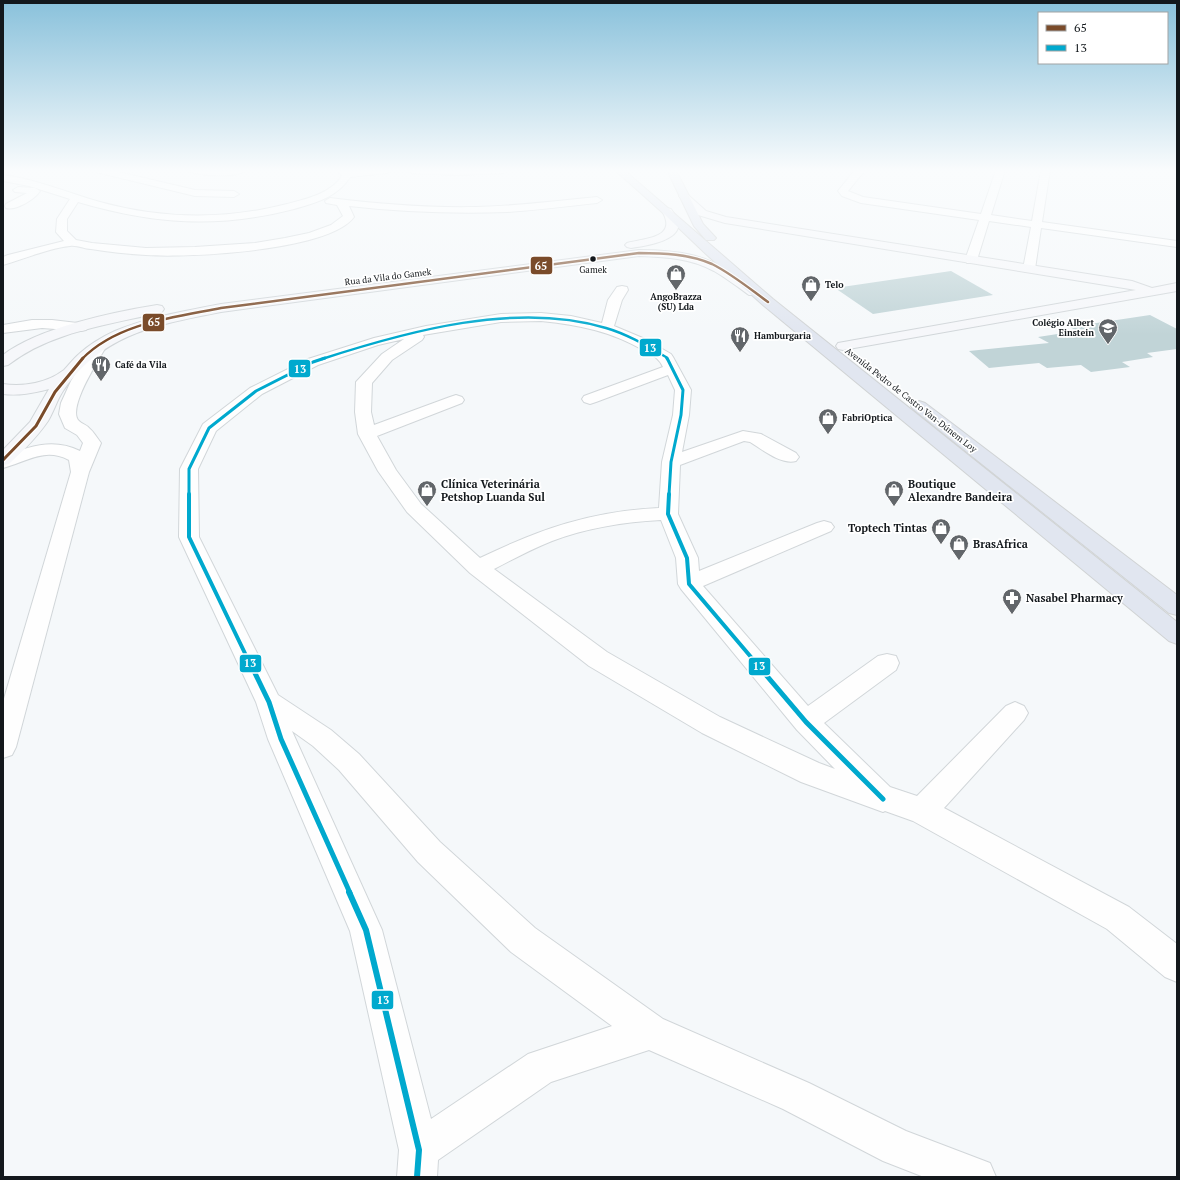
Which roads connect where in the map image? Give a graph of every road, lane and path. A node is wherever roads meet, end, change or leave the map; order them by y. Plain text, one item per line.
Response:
1 (62, 225) edge
2 (340, 225) edge
3 (673, 225) edge
4 (682, 225) edge
5 (699, 225) edge
6 (757, 225) edge
7 (983, 225) edge
8 (1036, 225) edge
9 (1044, 225) edge
10 (72, 242) junction
11 (1177, 244) edge
12 (971, 260) junction
13 (3, 261) edge
14 (1029, 269) junction
15 (745, 284) junction
16 (1177, 287) edge
17 (622, 290) dead end
18 (1150, 291) junction
19 (768, 302) joint
20 (81, 326) junction
21 (607, 328) junction
22 (3, 329) edge
23 (426, 330) junction
24 (100, 344) junction
25 (843, 346) junction
26 (3, 362) edge
27 (671, 369) junction
28 (68, 374) junction
29 (3, 388) edge
30 (590, 399) dead end
31 (456, 400) dead end
32 (367, 434) junction
33 (790, 457) dead end
34 (3, 462) edge
35 (671, 462) junction
36 (80, 472) junction
37 (668, 514) junction
38 (824, 527) dead end
39 (478, 568) junction
40 (690, 584) junction
41 (1177, 607) edge
42 (1177, 635) edge
43 (887, 663) dead end
44 (270, 702) junction
45 (1015, 713) dead end
46 (806, 722) junction
47 (3, 747) edge
48 (884, 799) junction
49 (922, 811) junction
50 (1177, 965) edge
51 (650, 1032) junction
52 (418, 1164) edge
53 (976, 1177) edge

1 - 10 street
2 - 10 street
3 - 20 main road, Rua da Vila do Gamek
4 - 15 highway
5 - 25 highway, Avenida Pedro de Castro Van-Dúnem Loy
6 - 12 main road
7 - 12 street
8 - 14 street
9 - 11 street
10 - 13 street
12 - 14 main road
14 - 18 main road
15 - 19 main road, Rua da Vila do Gamek
15 - 24 main road, Rua da Vila do Gamek
16 - 18 main road
17 - 21 street
18 - 25 main road
19 - 42 highway, Avenida Pedro de Castro Van-Dúnem Loy
20 - 22 street
20 - 24 main road
20 - 26 main road, Rua da Vila do Gamek
21 - 23 street
21 - 27 street
23 - 32 street
23 - 44 street
24 - 28 main road, Rua da Vila do Gamek
24 - 36 street
25 - 41 highway, Avenida Pedro de Castro Van-Dúnem Loy
27 - 30 street
27 - 35 street
28 - 29 main road, Rua da Vila do Gamek
28 - 34 main road, Rua da Vila do Gamek
31 - 32 street
32 - 39 street
33 - 35 street
34 - 36 street
35 - 37 street
36 - 47 street
37 - 39 street
37 - 40 street
38 - 40 street
39 - 48 street
40 - 46 street
43 - 46 street
44 - 51 street
44 - 52 street
45 - 49 street
46 - 48 street
48 - 49 street
49 - 50 street
51 - 52 street
51 - 53 street

